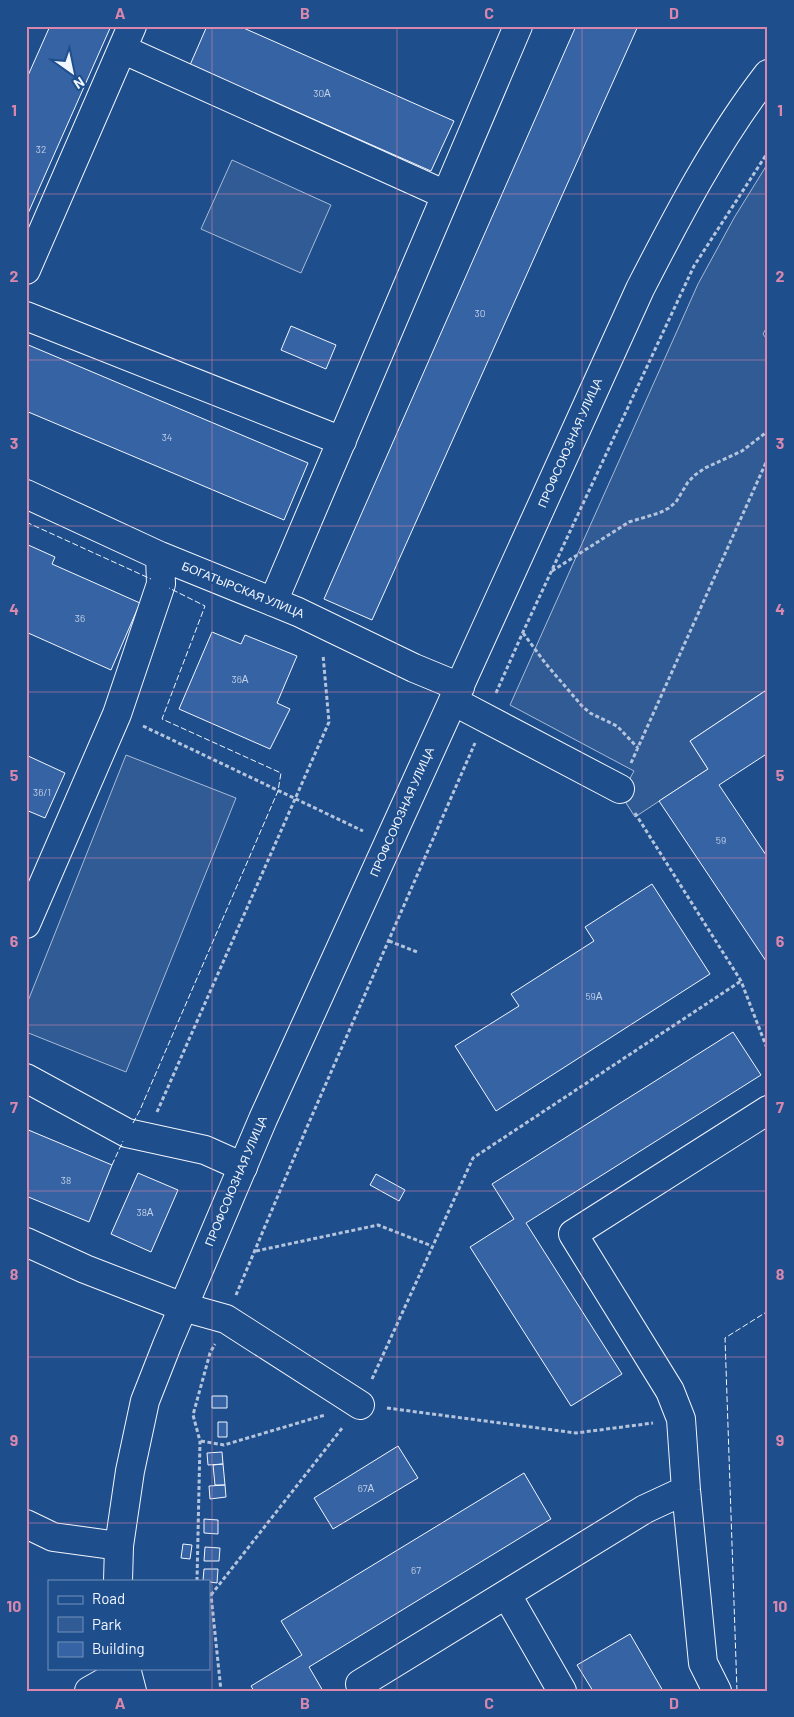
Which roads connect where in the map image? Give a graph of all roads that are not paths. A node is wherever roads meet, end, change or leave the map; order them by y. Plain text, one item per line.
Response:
1 (518, 26) edge
2 (127, 38) edge
3 (768, 74) edge
4 (446, 195) junction
5 (26, 270) edge
6 (26, 316) edge
7 (342, 441) junction
8 (26, 494) edge
9 (160, 556) junction
10 (273, 602) junction
11 (456, 694) junction
12 (620, 789) road end
13 (26, 924) edge
14 (26, 1078) edge
15 (768, 1110) edge
16 (243, 1167) junction
17 (26, 1242) edge
18 (182, 1307) junction
19 (360, 1405) road end
20 (686, 1490) junction
21 (26, 1524) edge
22 (119, 1546) junction
23 (118, 1580) edge
24 (507, 1594) junction
25 (128, 1676) edge
26 (89, 1691) edge
27 (364, 1691) edge
28 (562, 1691) edge
29 (717, 1691) edge

1 - 4 main road
2 - 4 main road
2 - 5 main road
3 - 11 main road, ПРОФСОЮЗНАЯ УЛИЦА
4 - 7 main road
6 - 7 main road
7 - 10 main road
8 - 9 main road, БОГАТЫРСКАЯ УЛИЦА
9 - 10 main road, БОГАТЫРСКАЯ УЛИЦА
9 - 13 main road
10 - 11 main road, БОГАТЫРСКАЯ УЛИЦА
11 - 12 main road, БОГАТЫРСКАЯ УЛИЦА
11 - 16 main road, ПРОФСОЮЗНАЯ УЛИЦА
14 - 16 main road
15 - 20 main road
16 - 18 main road, ПРОФСОЮЗНАЯ УЛИЦА
17 - 18 main road
18 - 19 main road
18 - 22 main road, ПРОФСОЮЗНАЯ УЛИЦА
20 - 24 main road
20 - 29 main road
21 - 22 main road
22 - 23 main road, ПРОФСОЮЗНАЯ УЛИЦА
24 - 27 main road
24 - 28 main road
25 - 26 main road

